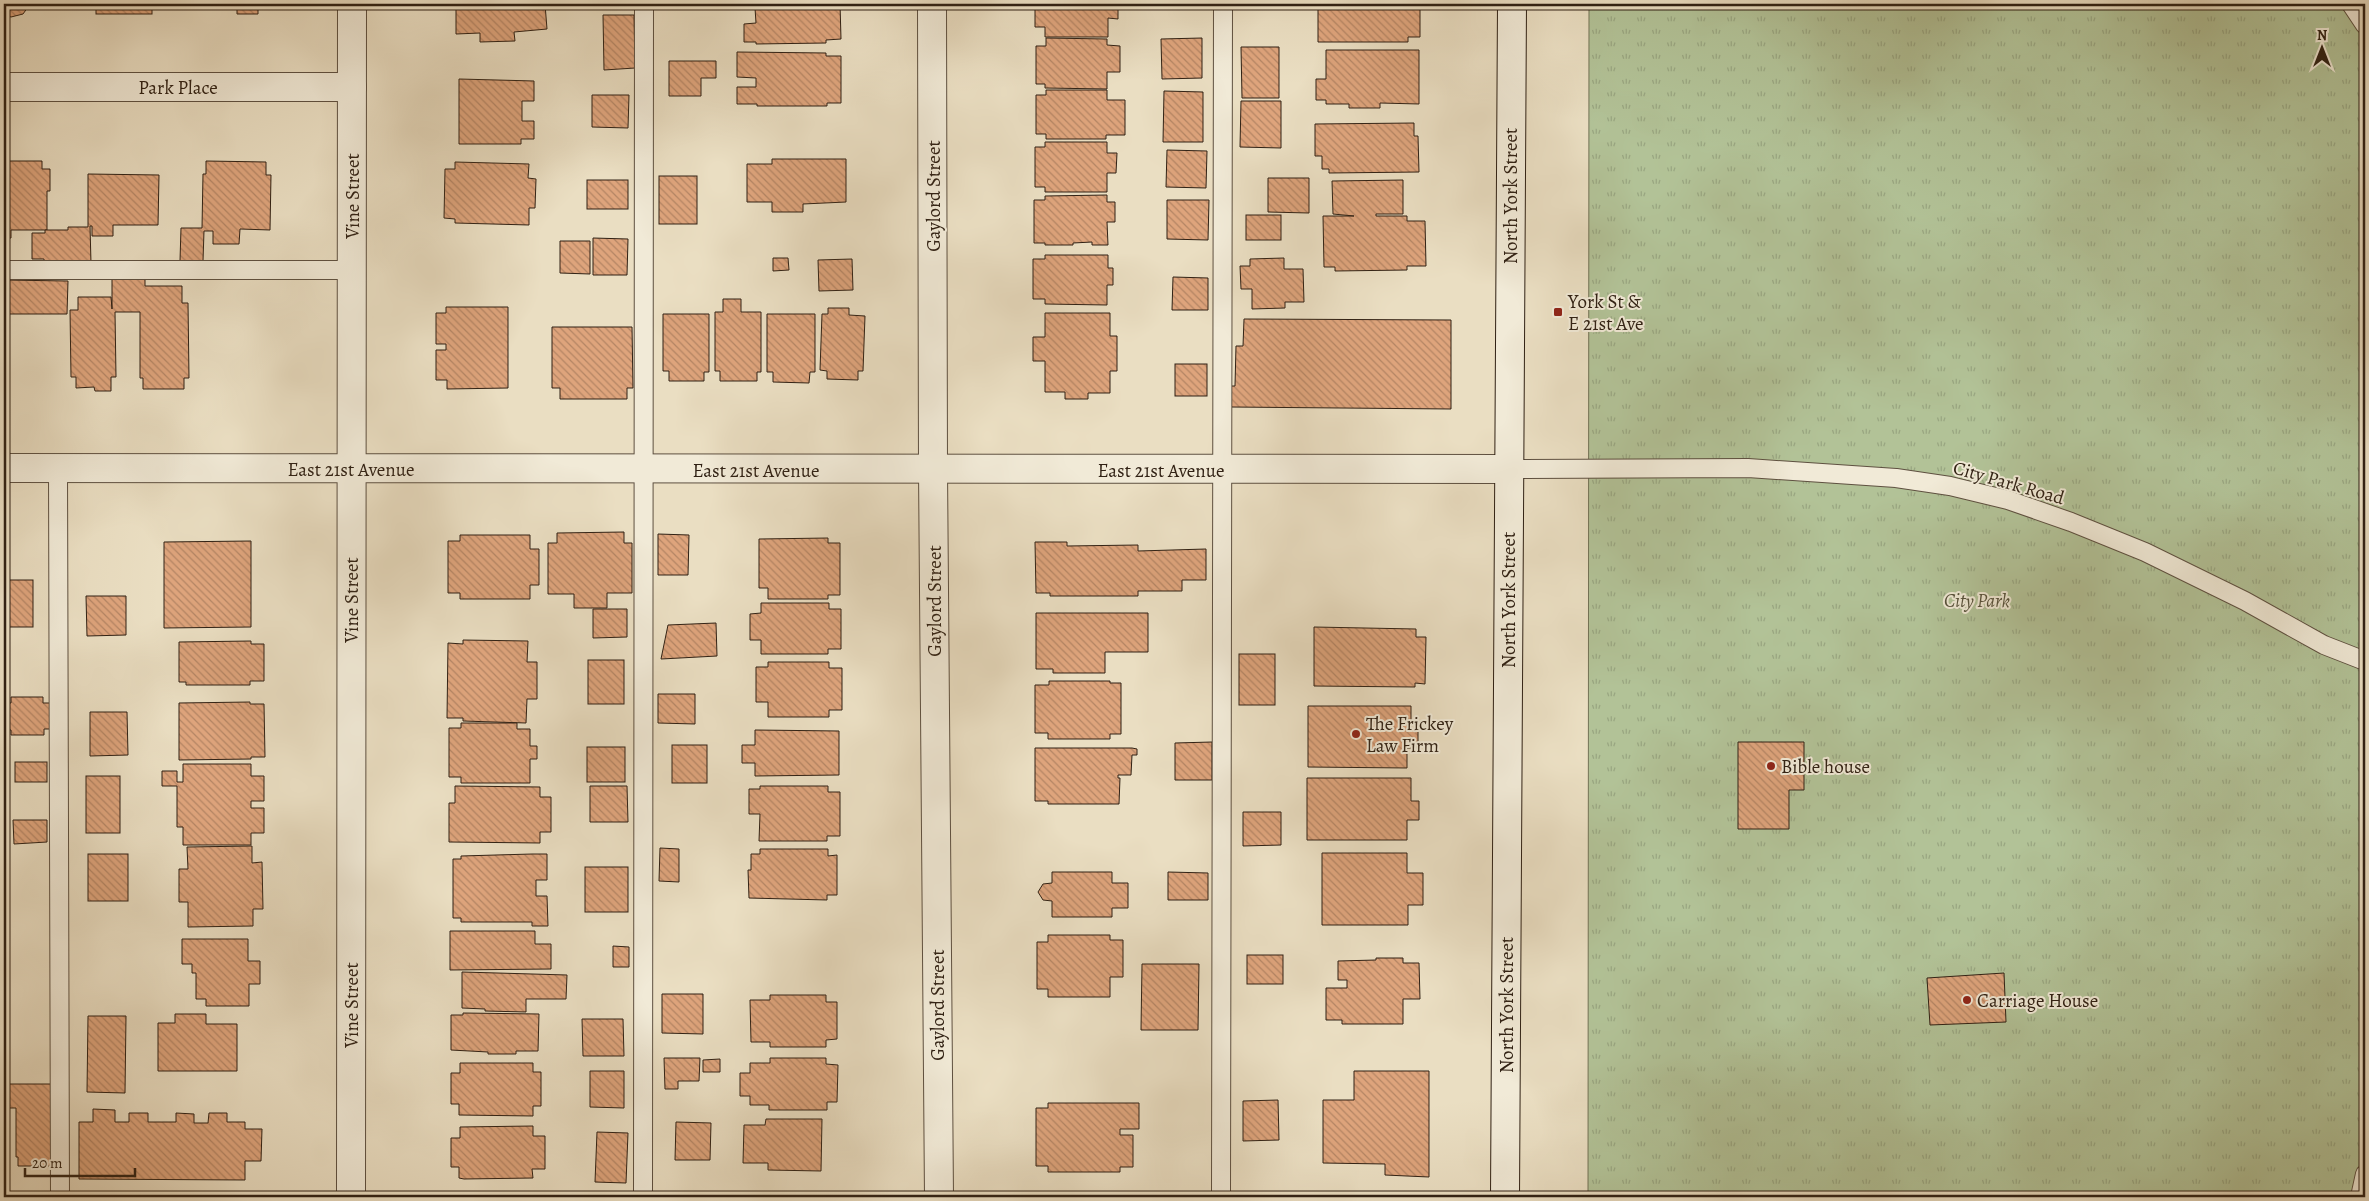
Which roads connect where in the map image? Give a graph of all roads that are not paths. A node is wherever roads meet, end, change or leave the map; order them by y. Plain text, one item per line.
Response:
1 (352, 4) edge
2 (644, 4) edge
3 (932, 4) edge
4 (1223, 4) edge
5 (1512, 4) edge
6 (2351, 4) edge
7 (2365, 25) edge
8 (4, 87) edge
9 (352, 87) junction
10 (4, 270) edge
11 (352, 270) junction
12 (4, 468) edge
13 (58, 468) junction
14 (351, 468) junction
15 (933, 469) junction
16 (1508, 469) junction
17 (644, 470) junction
18 (1222, 470) junction
19 (2365, 661) edge
20 (2365, 1174) edge
21 (60, 1197) edge
22 (350, 1197) edge
23 (643, 1197) edge
24 (939, 1197) edge
25 (1221, 1197) edge
26 (1505, 1197) edge
27 (2360, 1197) edge

1 - 9 street, Vine Street
2 - 17 lane
3 - 15 street, Gaylord Street
4 - 18 lane
5 - 16 street, North York Street
6 - 7 lane
8 - 9 street, Park Place
9 - 11 street, Vine Street
10 - 11 lane
11 - 14 street, Vine Street
12 - 13 street, East 21st Avenue
13 - 14 street, East 21st Avenue
13 - 21 lane
14 - 17 street, East 21st Avenue
14 - 22 street, Vine Street
15 - 17 street, East 21st Avenue
15 - 18 street, East 21st Avenue
15 - 24 street, Gaylord Street
16 - 18 street, East 21st Avenue
16 - 19 lane, City Park Road
16 - 26 street, North York Street
17 - 23 lane
18 - 25 lane
20 - 27 lane

